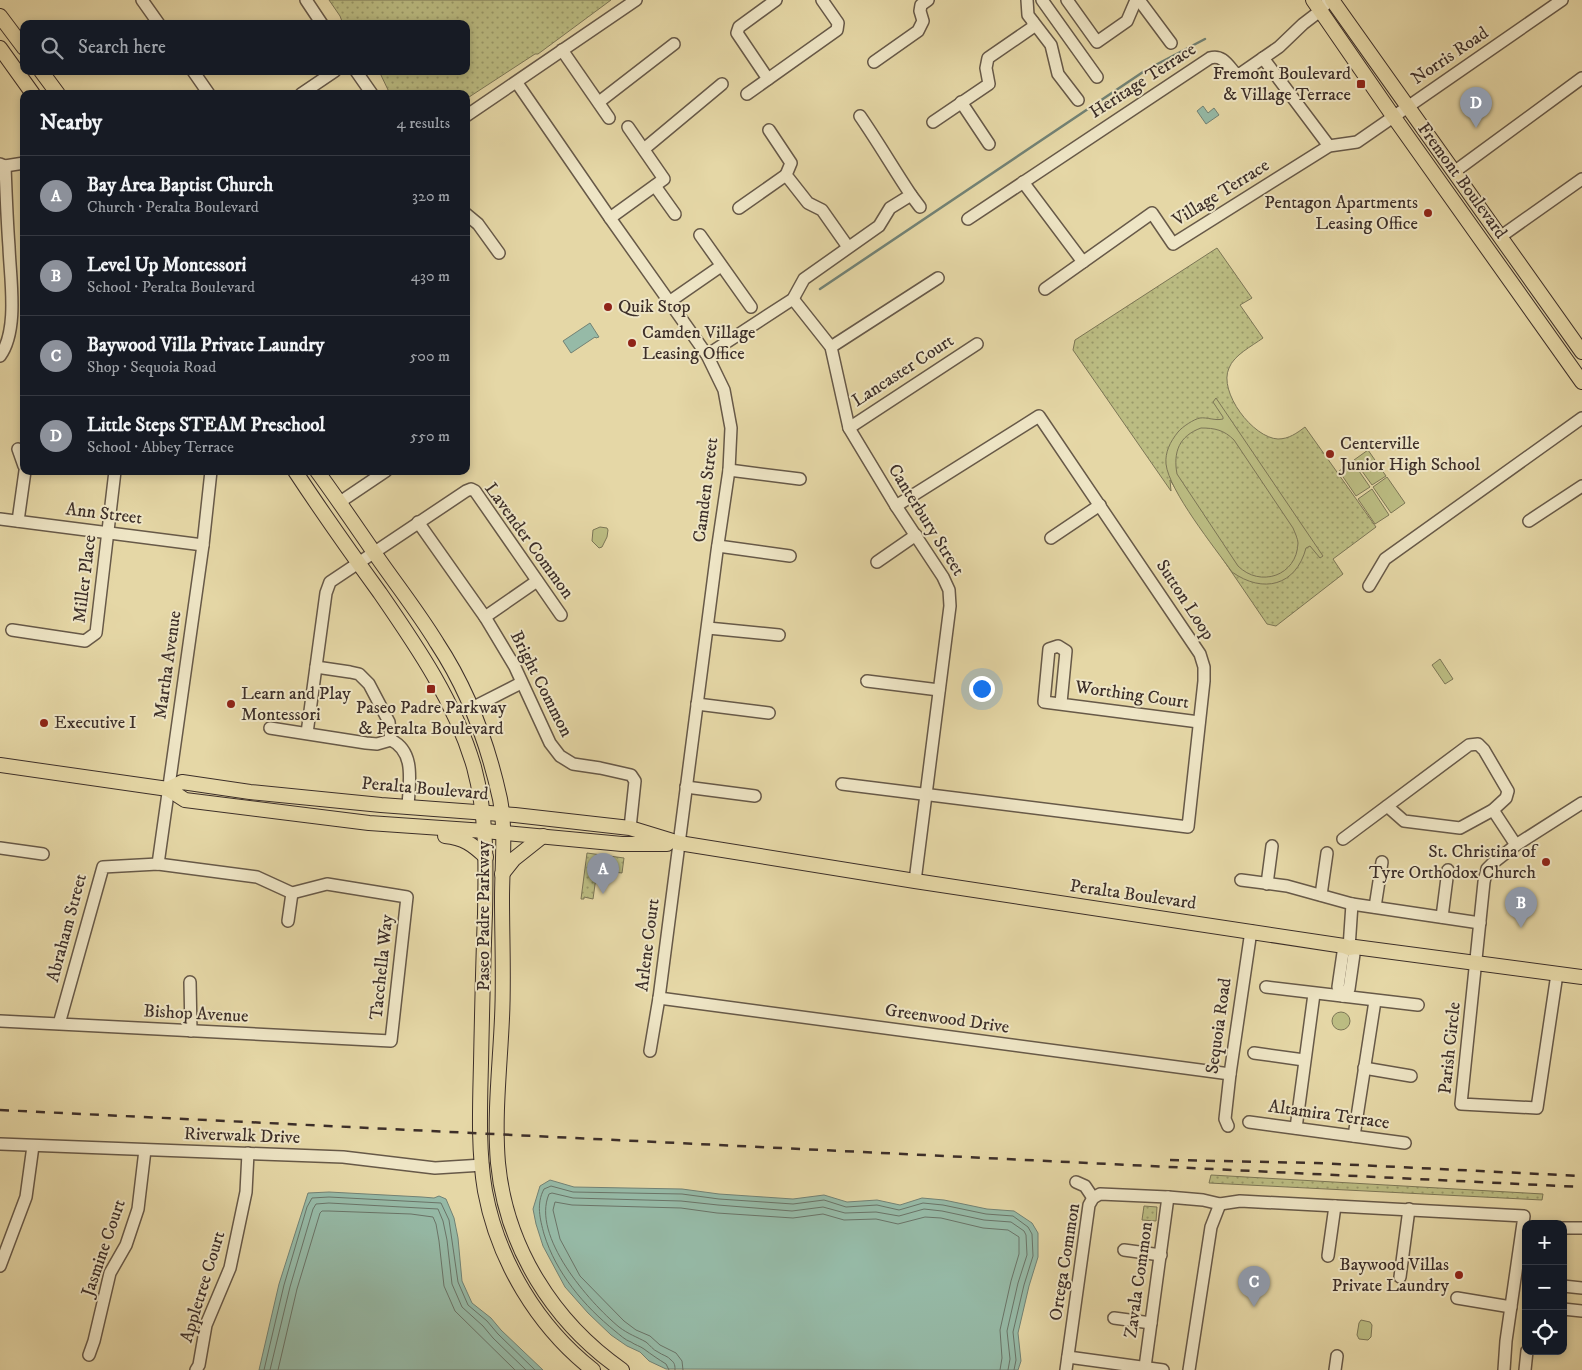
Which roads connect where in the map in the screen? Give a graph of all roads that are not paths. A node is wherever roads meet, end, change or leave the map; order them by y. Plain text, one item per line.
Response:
1 (142, 0) edge
2 (306, 0) edge
3 (636, 0) edge
4 (776, 0) edge
5 (822, 0) edge
6 (928, 0) edge
7 (1027, 0) edge
8 (1067, 0) edge
9 (1137, 0) edge
10 (1562, 0) edge
11 (1042, 1) edge
12 (1324, 3) edge
13 (0, 16) edge
14 (156, 20) edge
15 (319, 20) edge
16 (1033, 22) junction
17 (20, 43) edge
18 (1171, 43) dead end
19 (674, 44) dead end
20 (0, 48) edge
21 (562, 50) junction
22 (1263, 58) junction
23 (874, 62) dead end
24 (44, 75) edge
25 (196, 75) edge
26 (330, 75) edge
27 (359, 75) edge
28 (1097, 77) dead end
29 (1582, 78) edge
30 (768, 79) junction
31 (517, 83) junction
32 (722, 84) dead end
33 (30, 90) edge
34 (55, 90) edge
35 (206, 90) edge
36 (307, 90) edge
37 (369, 90) edge
38 (746, 94) dead end
39 (1078, 100) dead end
40 (598, 102) junction
41 (961, 102) junction
42 (1407, 106) junction
43 (470, 113) edge
44 (860, 116) dead end
45 (1393, 116) junction
46 (609, 118) dead end
47 (933, 122) dead end
48 (628, 127) dead end
49 (769, 130) dead end
50 (989, 144) dead end
51 (1328, 146) junction
52 (644, 149) junction
53 (20, 163) edge
54 (2, 165) edge
55 (1454, 172) junction
56 (786, 175) junction
57 (1582, 179) edge
58 (1023, 182) junction
59 (655, 186) junction
60 (911, 194) junction
61 (920, 207) dead end
62 (739, 208) dead end
63 (676, 214) dead end
64 (470, 217) edge
65 (610, 218) junction
66 (968, 219) dead end
67 (700, 235) dead end
68 (1500, 237) junction
69 (848, 247) junction
70 (499, 253) dead end
71 (1083, 262) junction
72 (721, 266) junction
73 (938, 278) dead end
74 (1045, 289) dead end
75 (793, 299) junction
76 (670, 302) junction
77 (750, 307) dead end
78 (977, 344) dead end
79 (831, 347) junction
80 (1582, 352) edge
81 (706, 355) junction
82 (0, 356) edge
83 (1582, 382) edge
84 (1582, 418) edge
85 (849, 428) junction
86 (18, 449) dead end
87 (20, 455) edge
88 (730, 470) junction
89 (24, 475) edge
90 (115, 475) edge
91 (211, 475) edge
92 (298, 475) edge
93 (320, 475) edge
94 (380, 475) edge
95 (800, 480) dead end
96 (1582, 486) edge
97 (340, 502) junction
98 (1100, 505) junction
99 (896, 506) junction
100 (0, 520) edge
101 (18, 521) junction
102 (1529, 521) dead end
103 (418, 522) junction
104 (108, 532) junction
105 (916, 535) junction
106 (1051, 538) dead end
107 (203, 545) junction
108 (718, 546) junction
109 (374, 552) junction
110 (790, 556) dead end
111 (358, 562) junction
112 (877, 562) dead end
113 (536, 581) junction
114 (1369, 586) dead end
115 (561, 615) dead end
116 (485, 617) junction
117 (708, 628) junction
118 (12, 630) dead end
119 (779, 635) dead end
120 (316, 667) junction
121 (867, 681) dead end
122 (522, 684) junction
123 (939, 690) junction
124 (1061, 703) dead end
125 (697, 704) junction
126 (472, 708) junction
127 (769, 713) dead end
128 (1199, 722) junction
129 (270, 728) dead end
130 (307, 733) junction
131 (391, 740) junction
132 (0, 765) edge
133 (842, 784) dead end
134 (686, 787) junction
135 (168, 789) junction
136 (926, 793) junction
137 (755, 796) dead end
138 (1582, 803) edge
139 (1387, 806) junction
140 (408, 807) junction
141 (1494, 810) junction
142 (484, 813) junction
143 (502, 814) junction
144 (400, 825) junction
145 (630, 828) junction
146 (485, 831) junction
147 (503, 832) junction
148 (543, 836) junction
149 (1343, 839) dead end
150 (679, 843) junction
151 (1516, 845) junction
152 (1272, 846) dead end
153 (0, 848) edge
154 (1327, 853) dead end
155 (43, 854) dead end
156 (486, 857) junction
157 (1382, 862) dead end
158 (158, 864) junction
159 (1448, 870) dead end
160 (502, 874) junction
161 (1241, 880) dead end
162 (915, 881) junction
163 (1267, 884) junction
164 (292, 893) junction
165 (1320, 895) junction
166 (1352, 904) junction
167 (1375, 907) junction
168 (1442, 917) junction
169 (288, 921) dead end
170 (1480, 923) junction
171 (1251, 931) junction
172 (1349, 947) junction
173 (1476, 963) junction
174 (1557, 974) junction
175 (1582, 977) edge
176 (190, 982) dead end
177 (1266, 988) dead end
178 (1314, 994) junction
179 (1343, 996) junction
180 (659, 998) junction
181 (1375, 1001) junction
182 (1418, 1005) dead end
183 (0, 1021) edge
184 (59, 1024) junction
185 (191, 1031) junction
186 (391, 1041) joint
187 (650, 1051) dead end
188 (1254, 1053) dead end
189 (1304, 1060) junction
190 (1364, 1068) junction
191 (1230, 1074) junction
192 (1411, 1076) dead end
193 (1249, 1122) dead end
194 (1228, 1126) dead end
195 (1296, 1128) junction
196 (1354, 1136) junction
197 (1405, 1143) dead end
198 (0, 1144) edge
199 (32, 1146) junction
200 (145, 1150) junction
201 (248, 1153) junction
202 (483, 1165) junction
203 (1076, 1182) dead end
204 (1168, 1197) junction
205 (1093, 1198) junction
206 (1220, 1204) junction
207 (1335, 1206) junction
208 (1409, 1209) junction
209 (1567, 1228) edge
210 (1582, 1228) edge
211 (1124, 1250) dead end
212 (1161, 1255) junction
213 (1328, 1256) dead end
214 (0, 1266) edge
215 (1400, 1277) dead end
216 (1567, 1286) edge
217 (1582, 1288) edge
218 (1457, 1298) dead end
219 (1511, 1307) junction
220 (1567, 1310) edge
221 (1582, 1312) edge
222 (1114, 1318) dead end
223 (1151, 1324) junction
224 (90, 1355) dead end
225 (1526, 1355) edge
226 (1337, 1356) dead end
227 (1068, 1357) junction
228 (1145, 1367) junction
229 (196, 1370) edge
230 (593, 1370) edge
231 (622, 1370) edge
232 (1066, 1370) edge
233 (1163, 1370) edge
234 (1189, 1370) edge
235 (1335, 1370) edge
236 (1504, 1370) edge
237 (1524, 1370) edge

1 - 14 street
2 - 15 street
3 - 21 street
4 - 30 street
5 - 30 street
6 - 23 street
7 - 16 street
8 - 9 street
9 - 18 street
10 - 42 street, Norris Road
11 - 28 street
12 - 22 street, Heritage Terrace
12 - 42 main road, Fremont Boulevard
12 - 45 main road, Fremont Boulevard
13 - 17 main road
16 - 39 street
16 - 41 street
19 - 40 street
20 - 33 main road
21 - 31 street
21 - 40 street
22 - 51 street
22 - 58 street, Heritage Terrace
24 - 34 main road
25 - 35 street
26 - 36 street
27 - 37 street
29 - 55 street
30 - 38 street
31 - 43 street
31 - 65 street, Camden Street
32 - 52 street
40 - 46 street
41 - 47 street
41 - 50 street
42 - 45 street, Village Terrace
42 - 55 main road, Fremont Boulevard
44 - 60 street
45 - 51 street, Village Terrace
45 - 83 main road, Fremont Boulevard
48 - 52 street
49 - 56 street
51 - 71 street, Village Terrace
52 - 59 street
53 - 54 street
54 - 82 street
55 - 68 main road, Fremont Boulevard
56 - 62 street
56 - 69 street
57 - 68 street
58 - 66 street, Heritage Terrace
58 - 71 street
59 - 63 street
59 - 65 street
60 - 61 street
60 - 69 street
64 - 70 street
65 - 76 street, Camden Street
67 - 72 street
68 - 80 main road, Fremont Boulevard
69 - 75 street
71 - 74 street, Village Terrace
72 - 76 street
72 - 77 street
73 - 79 street
75 - 79 street, Canterbury Street
75 - 81 street
76 - 81 street, Camden Street
78 - 85 street, Lancaster Court
79 - 85 street, Canterbury Street
81 - 88 street, Camden Street
84 - 114 street
85 - 99 street, Canterbury Street
86 - 87 street
88 - 95 street
88 - 108 street, Camden Street
89 - 101 street
90 - 104 street, Miller Place
91 - 107 street, Martha Avenue
92 - 111 main road, Paseo Padre Parkway
93 - 97 main road, Paseo Padre Parkway
94 - 97 street
96 - 102 street
97 - 109 main road, Paseo Padre Parkway
98 - 99 street, Sutton Loop
98 - 106 street
98 - 128 street, Sutton Loop
99 - 105 street, Canterbury Street
100 - 101 street, Ann Street
101 - 104 street, Ann Street
103 - 109 street
103 - 113 street, Lavender Common
103 - 116 street, Bright Common
104 - 107 street, Ann Street
104 - 118 street, Miller Place
105 - 112 street
105 - 123 street, Canterbury Street
107 - 135 street, Martha Avenue
108 - 110 street
108 - 117 street, Camden Street
109 - 111 street
109 - 126 main road, Paseo Padre Parkway
111 - 120 street
111 - 142 main road, Paseo Padre Parkway
113 - 115 street, Lavender Common
113 - 116 street
116 - 122 street, Bright Common
117 - 119 street
117 - 125 street, Camden Street
120 - 130 street
120 - 131 street
121 - 123 street
122 - 126 street
122 - 145 street, Bright Common
123 - 136 street, Canterbury Street
124 - 128 street, Worthing Court
125 - 127 street
125 - 134 street, Camden Street
126 - 143 main road, Paseo Padre Parkway
128 - 136 street, Sutton Loop
129 - 130 street
130 - 131 street
131 - 140 street
132 - 135 main road, Peralta Boulevard
133 - 136 street
134 - 137 street
134 - 150 street, Camden Street
135 - 140 main road, Peralta Boulevard
135 - 144 main road, Peralta Boulevard
135 - 158 street, Martha Avenue
136 - 162 street, Canterbury Street
138 - 151 street
139 - 141 street
139 - 141 street
139 - 149 street
140 - 142 main road, Peralta Boulevard
141 - 151 street
142 - 143 main road, Peralta Boulevard
142 - 146 main road, Paseo Padre Parkway
143 - 145 main road, Peralta Boulevard
143 - 147 main road, Paseo Padre Parkway
144 - 146 main road, Peralta Boulevard
144 - 156 main road
145 - 150 main road, Peralta Boulevard
146 - 147 main road, Peralta Boulevard
146 - 156 main road, Paseo Padre Parkway
147 - 148 main road, Peralta Boulevard
147 - 160 main road, Paseo Padre Parkway
148 - 150 main road, Peralta Boulevard
148 - 160 main road
150 - 162 main road, Peralta Boulevard
150 - 180 street, Arlene Court
151 - 170 street
152 - 163 street
153 - 155 street
154 - 165 street
156 - 202 main road, Paseo Padre Parkway
157 - 167 street
158 - 164 street
158 - 184 street, Abraham Street
159 - 168 street
160 - 231 main road, Paseo Padre Parkway
161 - 163 street
162 - 171 main road, Peralta Boulevard
163 - 165 street
164 - 169 street
164 - 186 street, Tacchella Way
165 - 166 street
166 - 167 street
166 - 172 street
167 - 168 street
168 - 170 street
170 - 173 street
171 - 172 main road, Peralta Boulevard
171 - 191 street, Sequoia Road
172 - 173 main road, Peralta Boulevard
172 - 179 street
173 - 174 main road, Peralta Boulevard
173 - 174 street, Parish Circle
174 - 175 main road, Peralta Boulevard
176 - 185 street
177 - 178 street
178 - 179 street
178 - 189 street
179 - 181 street
180 - 187 street, Arlene Court
180 - 191 street, Greenwood Drive
181 - 182 street
181 - 190 street
183 - 184 street, Bishop Avenue
184 - 185 street, Bishop Avenue
185 - 186 street, Bishop Avenue
188 - 189 street
189 - 195 street
190 - 192 street
190 - 196 street
191 - 194 street, Sequoia Road
193 - 195 street, Altamira Terrace
195 - 196 street, Altamira Terrace
196 - 197 street, Altamira Terrace
198 - 199 street, Riverwalk Drive
199 - 200 street, Riverwalk Drive
199 - 214 street
200 - 201 street, Riverwalk Drive
200 - 224 street, Jasmine Court
201 - 202 street, Riverwalk Drive
201 - 229 street, Appletree Court
202 - 230 main road, Paseo Padre Parkway
203 - 205 street
204 - 205 street, Ortega Common
204 - 206 street, Ortega Common
204 - 212 street, Zavala Common
205 - 227 street, Ortega Common
206 - 207 street, Ortega Common
206 - 234 street
207 - 208 street, Ortega Common
207 - 213 street
208 - 215 street
208 - 219 street, Ortega Common
209 - 210 street
211 - 212 street
212 - 223 street, Zavala Common
216 - 217 street
218 - 219 street
219 - 236 street
220 - 221 street
222 - 223 street
223 - 228 street, Zavala Common
225 - 237 street
226 - 235 street
227 - 228 street
227 - 232 street, Ortega Common
228 - 233 street

